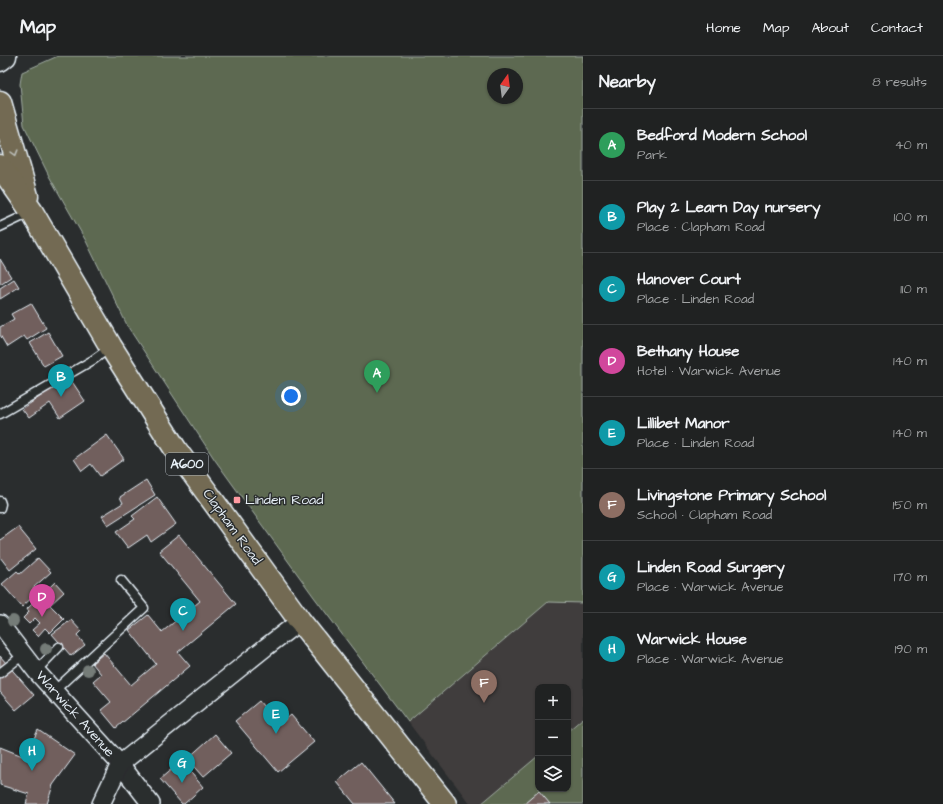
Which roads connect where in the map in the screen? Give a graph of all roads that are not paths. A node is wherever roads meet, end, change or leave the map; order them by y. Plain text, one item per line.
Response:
1 (5, 56) edge
2 (0, 60) edge
3 (0, 102) edge
4 (0, 166) edge
5 (32, 212) junction
6 (0, 227) edge
7 (111, 347) junction
8 (0, 414) edge
9 (0, 501) edge
10 (0, 508) edge
11 (121, 580) dead end
12 (300, 621) junction
13 (0, 624) edge
14 (59, 647) dead end
15 (23, 655) junction
16 (36, 671) junction
17 (0, 673) edge
18 (54, 691) junction
19 (120, 764) junction
20 (101, 804) edge
21 (151, 804) edge
22 (445, 804) edge

1 - 2 street
3 -> 5 main road, Clapham Road / A600
4 - 5 main road, Clapham Road / A600
5 - 6 lane
5 - 7 main road, Clapham Road / A600
7 - 8 lane
7 - 12 main road, Clapham Road / A600
9 - 10 lane
11 - 18 lane
12 - 19 street
12 - 22 main road, Clapham Road / A600
13 - 15 street, Warwick Avenue
14 - 16 lane
15 - 16 street, Warwick Avenue
15 - 17 lane
16 - 18 street, Warwick Avenue
18 - 19 street, Warwick Avenue
19 - 20 street
19 - 21 street, Warwick Avenue

